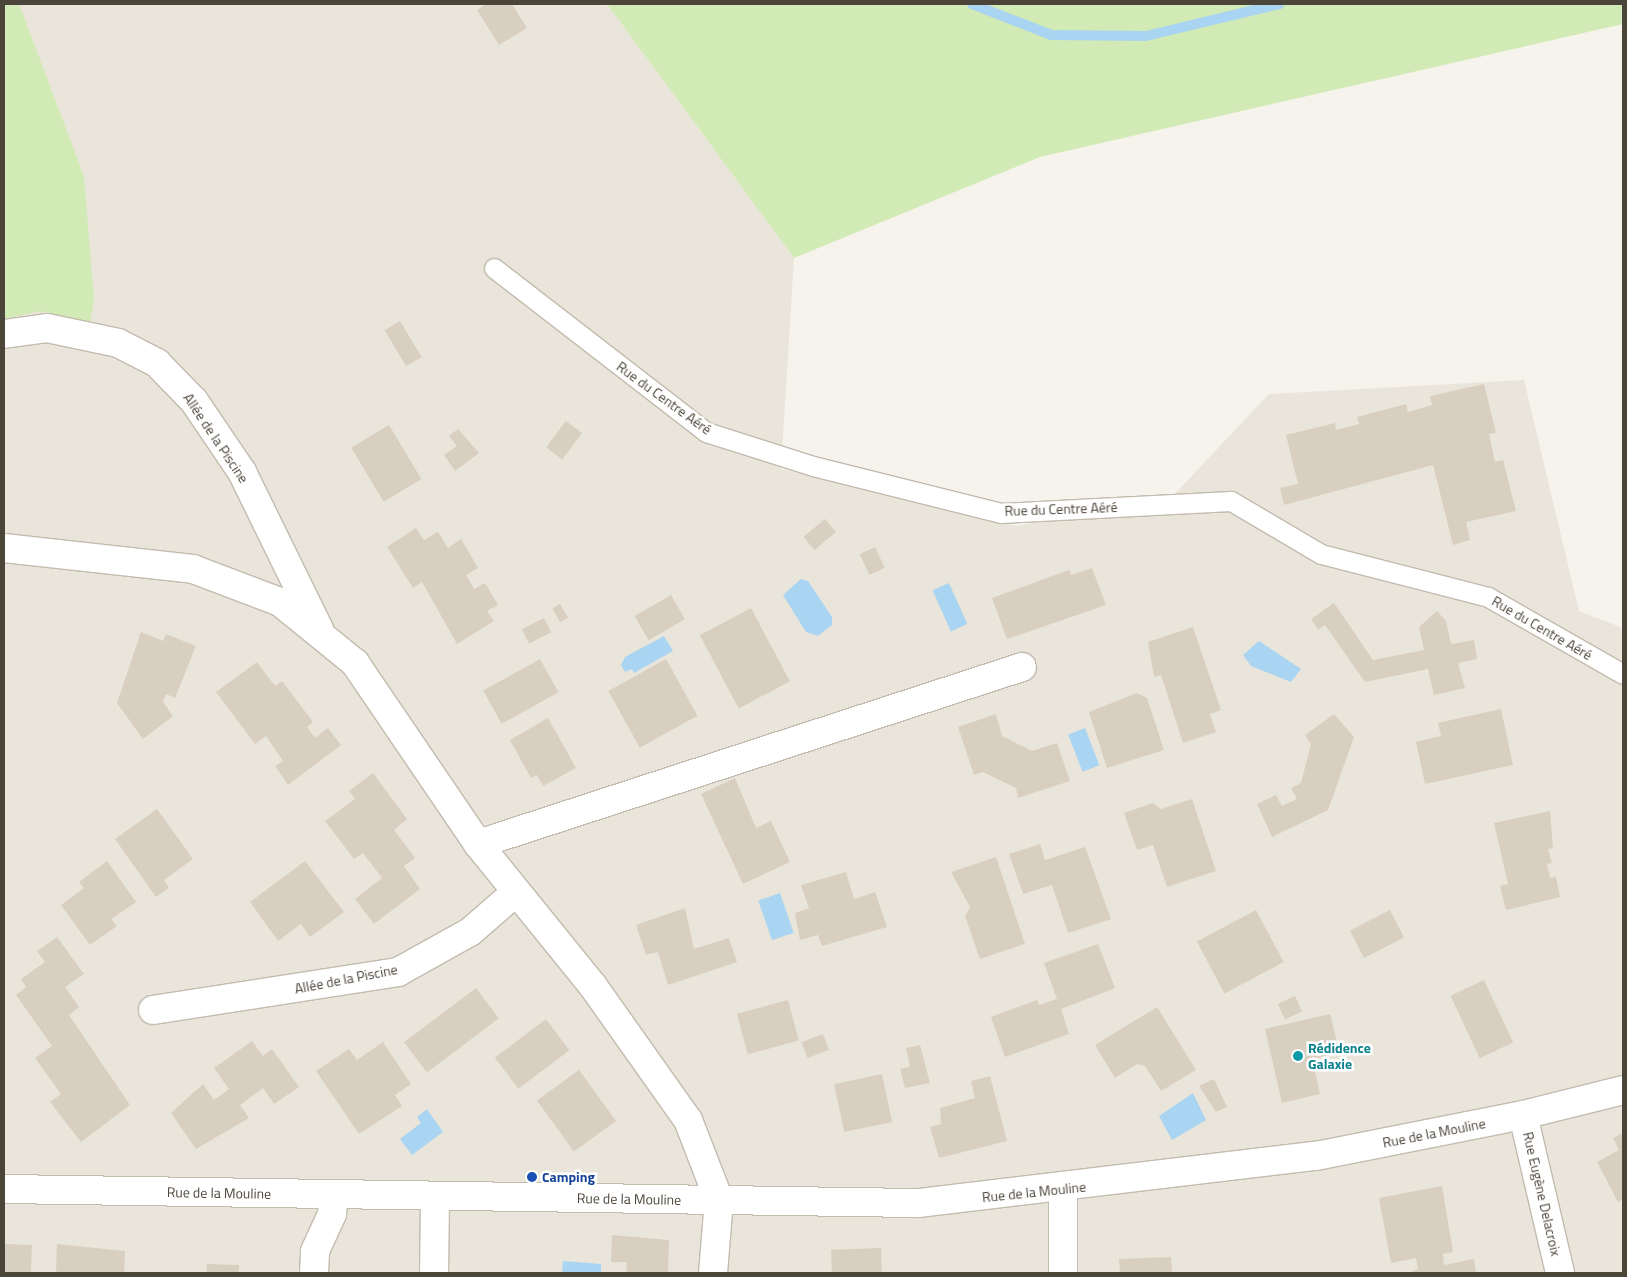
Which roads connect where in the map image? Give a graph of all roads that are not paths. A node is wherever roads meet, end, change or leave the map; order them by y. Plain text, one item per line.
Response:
1 (494, 268) dead end
2 (4, 334) edge
3 (4, 548) edge
4 (323, 637) junction
5 (1022, 667) dead end
6 (1623, 674) edge
7 (478, 844) junction
8 (516, 892) junction
9 (153, 1010) dead end
10 (1623, 1090) edge
11 (1523, 1116) junction
12 (4, 1189) edge
13 (1063, 1189) junction
14 (334, 1195) junction
15 (435, 1196) junction
16 (719, 1200) junction
17 (314, 1273) edge
18 (434, 1273) edge
19 (713, 1273) edge
20 (1063, 1273) edge
21 (1560, 1273) edge

1 - 6 lane, Rue du Centre Aéré
2 - 4 street, Allée de la Piscine
3 - 4 street, Allée de la Piscine
4 - 7 street, Allée de la Piscine
5 - 7 street
7 - 8 street, Allée de la Piscine
8 - 9 street, Allée de la Piscine
8 - 16 street, Allée de la Piscine
10 - 11 street, Rue de la Mouline
11 - 13 street, Rue de la Mouline
11 - 21 street, Rue Eugène Delacroix
12 - 14 street, Rue de la Mouline
13 - 16 street, Rue de la Mouline
13 - 20 street
14 - 15 street, Rue de la Mouline
14 - 17 street
15 - 16 street, Rue de la Mouline
15 - 18 street
16 - 19 street

